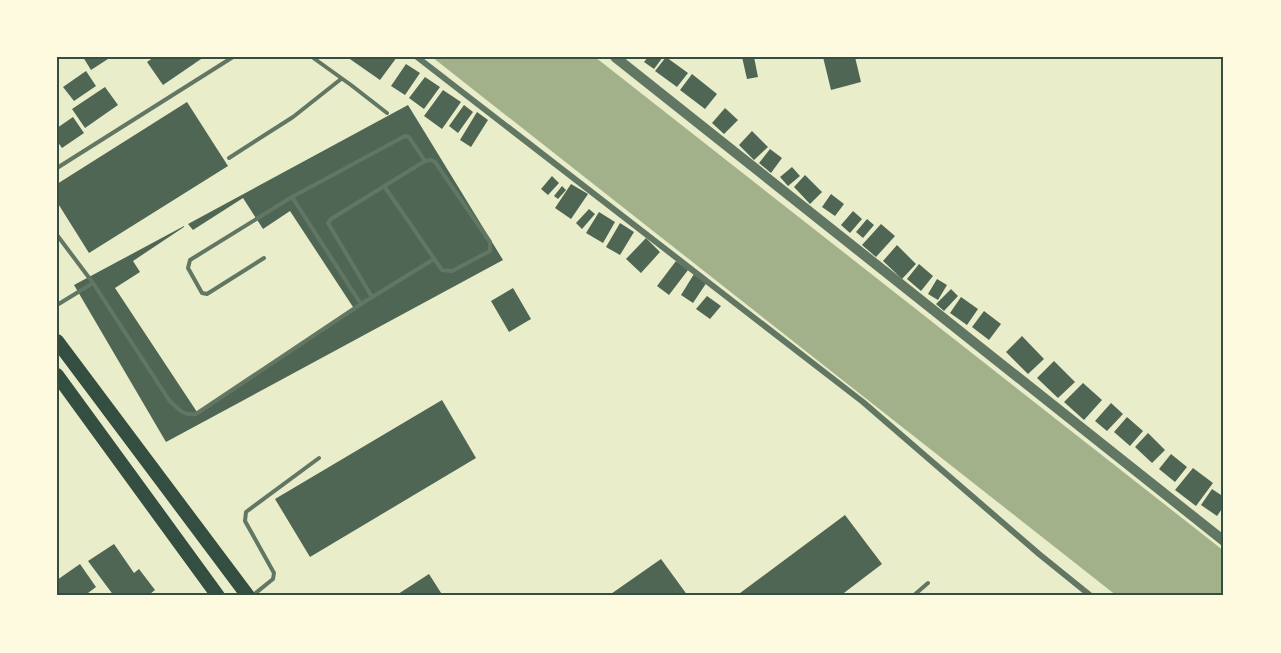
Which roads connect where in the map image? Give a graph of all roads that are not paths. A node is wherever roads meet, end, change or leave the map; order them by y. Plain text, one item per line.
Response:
1 (233, 57) edge
2 (312, 57) edge
3 (417, 57) edge
4 (615, 57) edge
5 (341, 79) junction
6 (387, 113) dead end
7 (229, 158) dead end
8 (424, 161) junction
9 (57, 168) edge
10 (384, 186) junction
11 (292, 197) junction
12 (57, 235) edge
13 (264, 258) dead end
14 (435, 259) junction
15 (93, 283) junction
16 (372, 297) junction
17 (361, 304) junction
18 (57, 305) edge
19 (57, 341) edge
20 (57, 375) edge
21 (319, 458) dead end
22 (1224, 541) edge
23 (928, 583) dead end
24 (218, 596) edge
25 (250, 596) edge
26 (912, 596) edge
27 (1091, 596) edge

1 - 9 lane
2 - 5 lane
3 - 27 street
4 - 22 street
5 - 6 lane
5 - 7 lane
8 - 10 lane
8 - 11 lane
8 - 14 lane
10 - 14 lane
10 - 16 lane
11 - 13 lane
11 - 17 lane
12 - 15 lane
14 - 16 lane
15 - 17 lane
15 - 18 lane
16 - 17 lane
19 - 25 main road
20 - 24 main road
21 - 25 lane
23 - 26 lane

